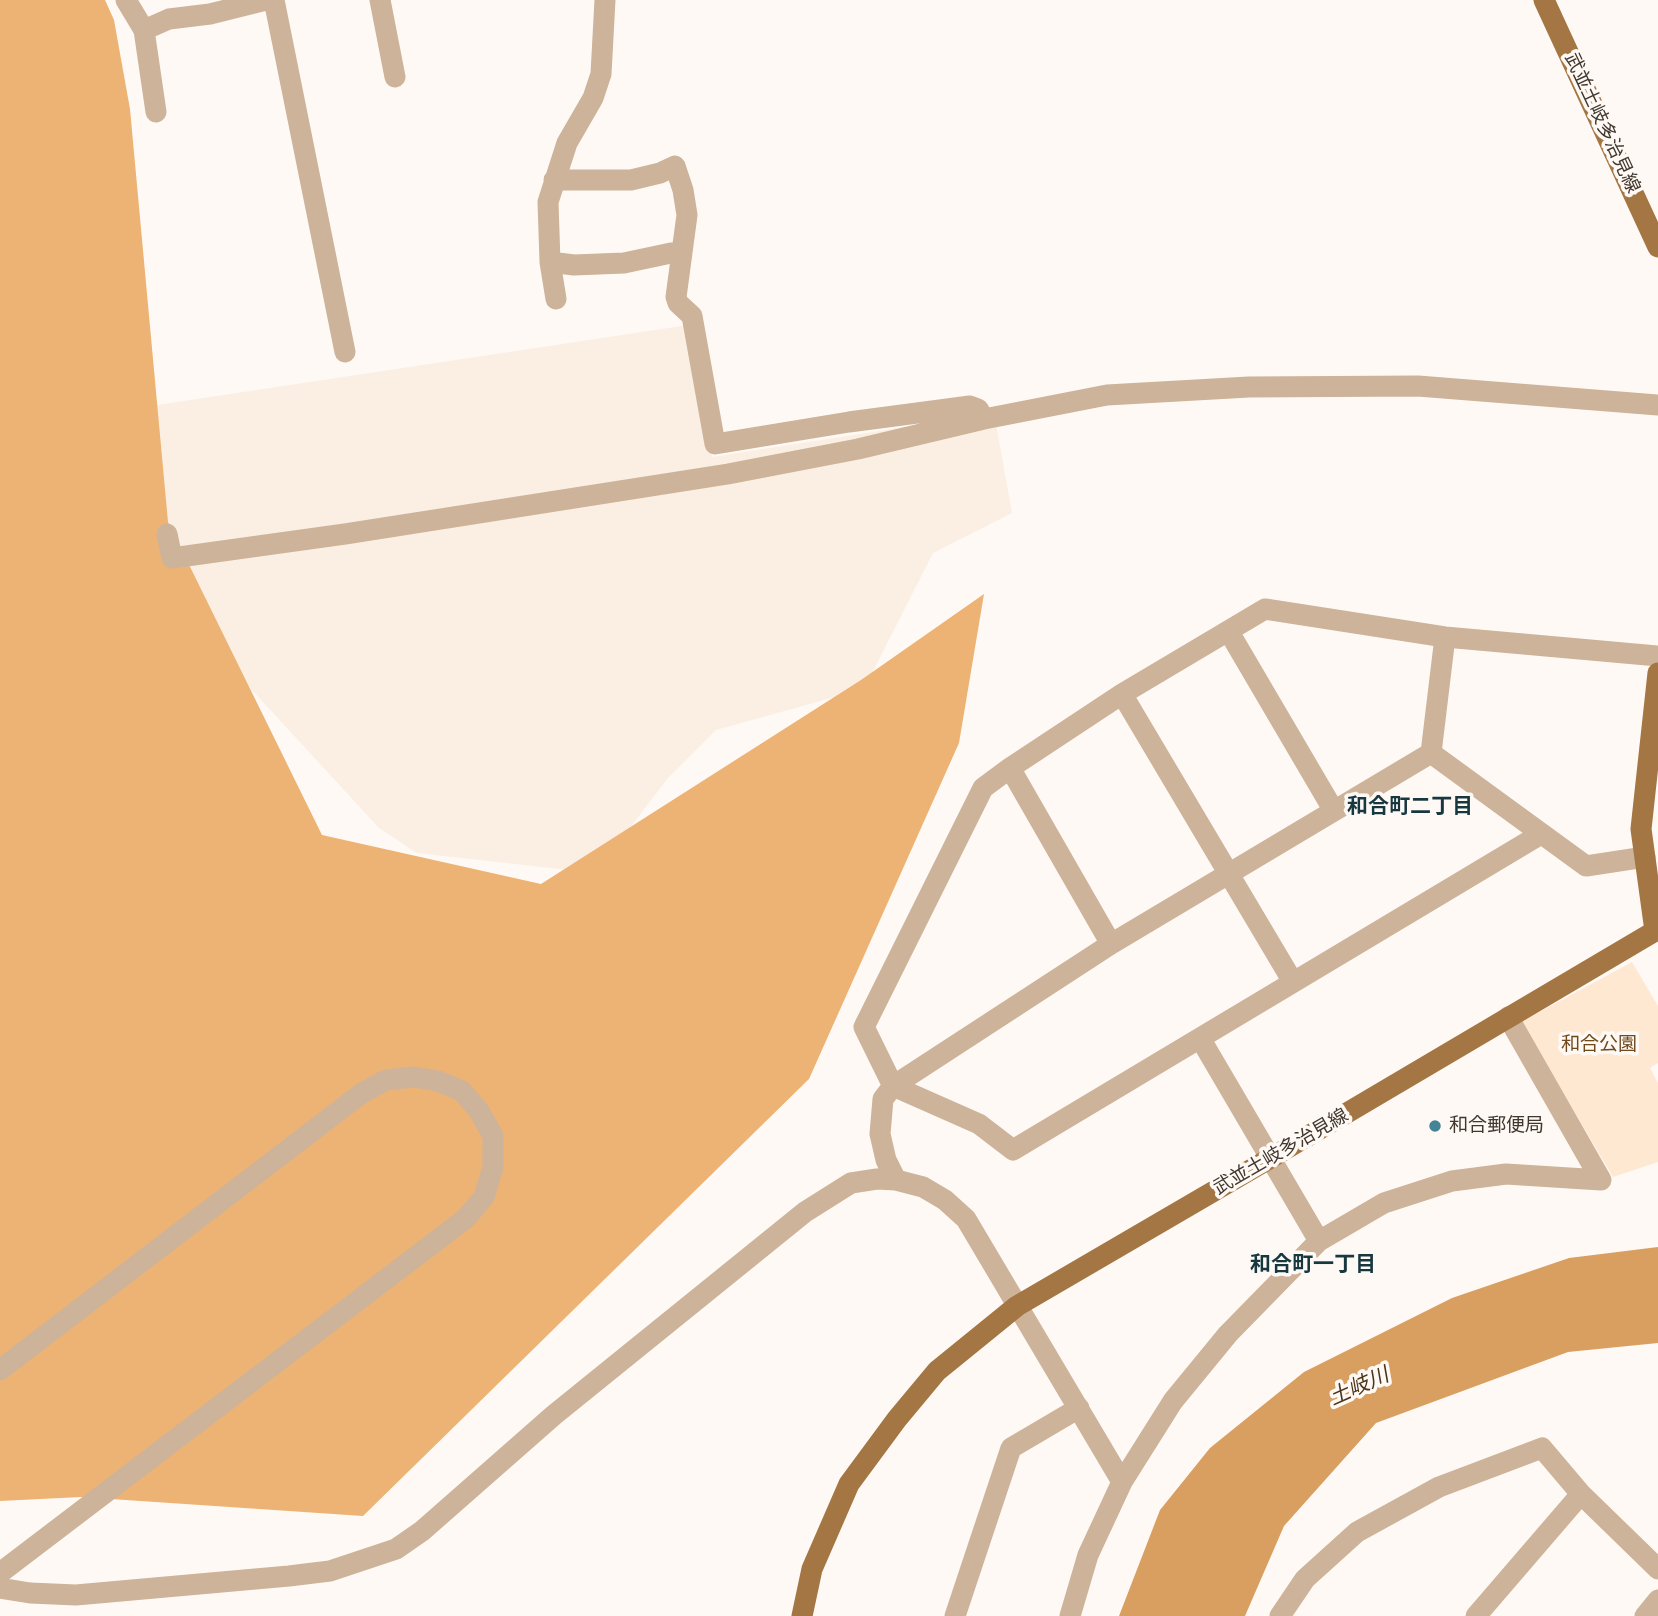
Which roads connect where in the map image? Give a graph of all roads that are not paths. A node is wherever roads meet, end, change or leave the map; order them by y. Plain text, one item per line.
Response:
1 (126, 0) edge
2 (267, 0) edge
3 (274, 0) edge
4 (380, 0) edge
5 (605, 0) edge
6 (1544, 0) edge
7 (144, 30) junction
8 (395, 77) dead end
9 (156, 113) dead end
10 (554, 180) junction
11 (1658, 247) edge
12 (681, 254) junction
13 (550, 262) junction
14 (556, 299) dead end
15 (345, 352) dead end
16 (1658, 405) edge
17 (984, 419) junction
18 (167, 534) dead end
19 (1228, 632) junction
20 (1445, 637) junction
21 (1658, 656) edge
22 (1658, 673) edge
23 (1122, 694) junction
24 (1431, 753) junction
25 (1010, 768) junction
26 (1334, 811) junction
27 (1541, 834) junction
28 (1646, 857) junction
29 (1228, 874) junction
30 (1657, 933) edge
31 (1111, 944) junction
32 (1293, 982) junction
33 (1508, 1017) junction
34 (1200, 1038) junction
35 (893, 1086) junction
36 (1269, 1159) junction
37 (896, 1180) junction
38 (1319, 1241) junction
39 (1017, 1306) junction
40 (0, 1370) edge
41 (1079, 1408) junction
42 (1122, 1482) junction
43 (1581, 1494) junction
44 (1658, 1569) edge
45 (0, 1573) edge
46 (0, 1588) edge
47 (1658, 1600) edge
48 (802, 1616) edge
49 (955, 1616) edge
50 (1070, 1616) edge
51 (1280, 1616) edge
52 (1476, 1616) edge
53 (1645, 1616) edge

1 - 7 street
2 - 7 street
3 - 15 street
4 - 8 street
5 - 10 street
6 - 11 main road, 武並土岐多治見線
7 - 9 street
10 - 12 street
10 - 13 street
12 - 13 street
12 - 17 street
13 - 14 street
16 - 17 street
17 - 18 street
19 - 20 street
19 - 23 street
19 - 26 street
20 - 21 street
20 - 24 street
22 - 28 main road, 武並土岐多治見線
23 - 25 street
23 - 29 street
24 - 26 street
24 - 27 street
25 - 31 street
25 - 35 street
26 - 29 street
27 - 28 street
27 - 32 street
28 - 30 main road, 武並土岐多治見線
29 - 31 street
29 - 32 street
30 - 33 main road, 武並土岐多治見線
31 - 35 street
32 - 34 street
33 - 36 main road, 武並土岐多治見線
33 - 38 street
34 - 35 street
34 - 36 street
35 - 37 street
36 - 38 street
36 - 39 main road, 武並土岐多治見線
37 - 39 street
37 - 46 street
38 - 42 street
39 - 41 street
39 - 48 main road, 武並土岐多治見線
40 - 45 street
41 - 42 street
41 - 49 street
42 - 50 street
43 - 44 street
43 - 51 street
43 - 52 street
47 - 53 street

